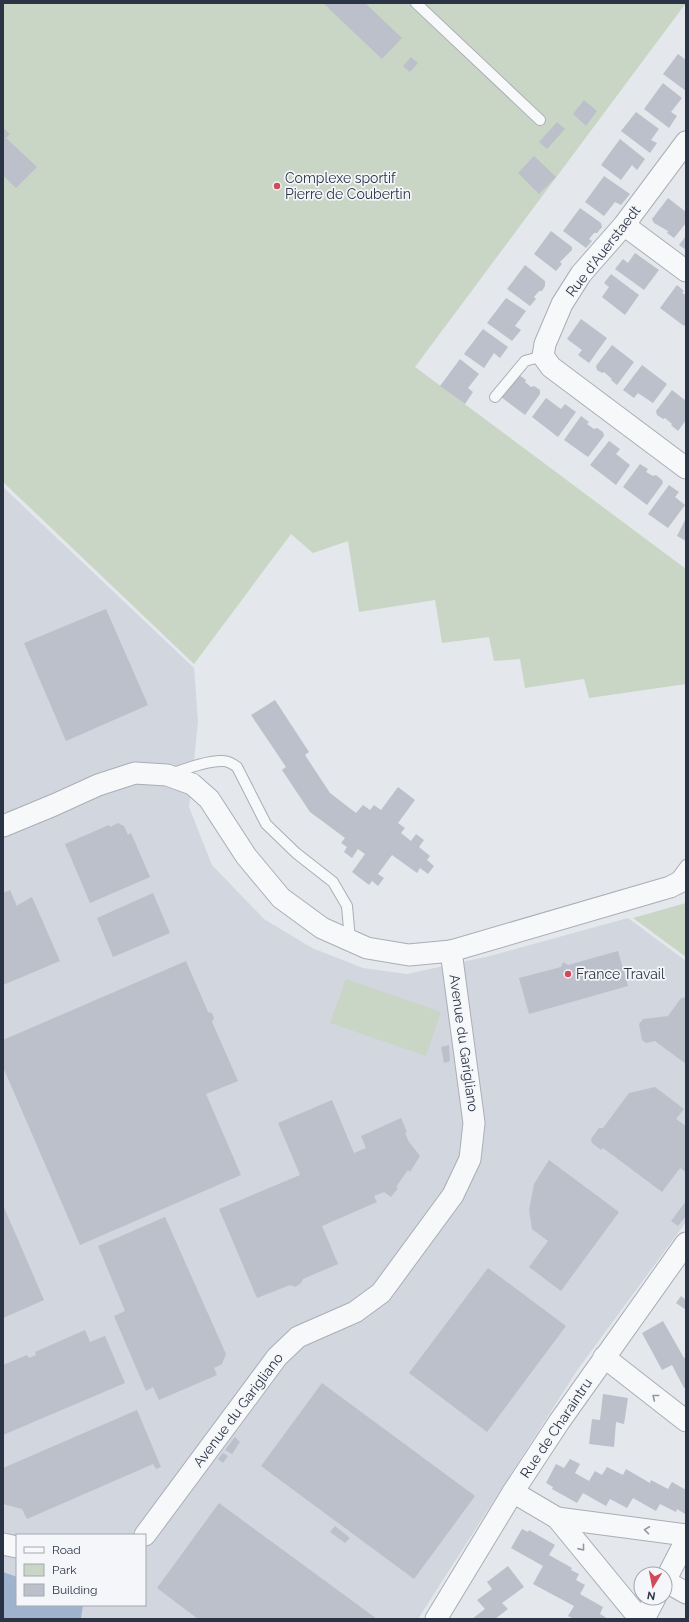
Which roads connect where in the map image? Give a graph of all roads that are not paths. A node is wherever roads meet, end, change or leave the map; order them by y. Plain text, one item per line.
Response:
1 (416, 3) edge
2 (540, 120) dead end
3 (686, 142) edge
4 (624, 225) junction
5 (686, 271) edge
6 (543, 356) junction
7 (495, 398) dead end
8 (686, 468) edge
9 (167, 775) junction
10 (3, 826) edge
11 (686, 865) edge
12 (681, 883) edge
13 (350, 940) junction
14 (451, 951) junction
15 (686, 1243) edge
16 (604, 1357) junction
17 (686, 1421) edge
18 (513, 1492) junction
19 (557, 1518) junction
20 (146, 1534) edge
21 (686, 1535) edge
22 (686, 1540) edge
23 (3, 1544) edge
24 (16, 1548) edge
25 (673, 1566) edge
26 (673, 1586) edge
27 (686, 1593) edge
28 (651, 1606) edge
29 (436, 1619) edge
30 (640, 1619) edge
31 (644, 1619) edge

1 - 2 lane
3 - 4 street, Rue d'Auerstaedt
4 - 5 street
4 - 6 street, Rue d'Auerstaedt
6 - 7 lane
6 - 8 street
9 - 10 street
9 - 13 street
9 - 13 lane
11 - 12 lane
12 - 14 street
13 - 14 street
14 - 20 street, Avenue du Garigliano
15 - 16 street, Rue de Charaintru
17 -> 16 street
16 - 18 street, Rue de Charaintru
18 - 19 street
18 - 29 street, Rue de Charaintru
21 -> 19 street
19 -> 30 street
22 - 25 street
23 - 24 street
26 - 27 street
28 - 31 street

